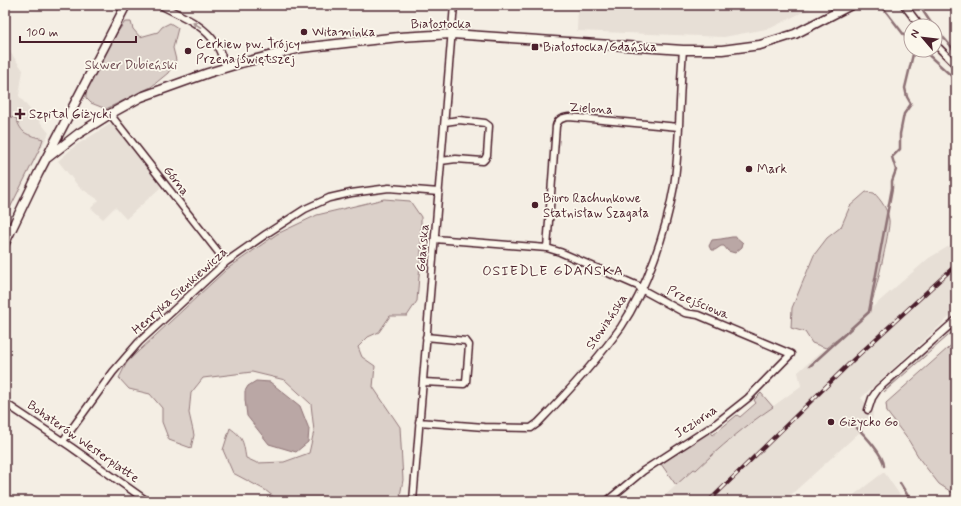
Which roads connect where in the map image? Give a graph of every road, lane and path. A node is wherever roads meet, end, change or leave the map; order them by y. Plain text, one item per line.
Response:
1 (126, 5) edge
2 (160, 5) edge
3 (454, 5) edge
4 (851, 5) edge
5 (904, 5) edge
6 (914, 18) edge
7 (452, 34) junction
8 (683, 50) junction
9 (943, 52) edge
10 (956, 65) edge
11 (226, 68) junction
12 (110, 114) junction
13 (445, 122) junction
14 (679, 127) junction
15 (47, 158) junction
16 (441, 162) junction
17 (439, 192) junction
18 (435, 239) junction
19 (5, 243) edge
20 (547, 248) junction
21 (226, 262) junction
22 (641, 289) junction
23 (956, 320) edge
24 (426, 337) junction
25 (791, 354) joint
26 (423, 382) junction
27 (5, 403) edge
28 (868, 410) dead end
29 (419, 422) junction
30 (63, 441) junction
31 (147, 501) edge
32 (413, 501) edge
33 (607, 501) edge

1 - 15 street
11 -> 2 street
3 - 7 street, Gdańska
4 - 8 street, Białostocka
5 - 6 street
7 - 8 street, Białostocka
7 - 11 street, Białostocka
7 - 13 street, Gdańska
8 - 14 street, Słowiańska
9 - 10 street
11 - 12 street, Białostocka
12 - 15 street, Białostocka
12 - 21 street, Górna
13 - 16 street, Gdańska
13 - 16 street
14 - 20 street, Zielona
14 - 22 street, Słowiańska
15 - 19 street
16 - 17 street, Gdańska
17 - 18 street, Gdańska
17 - 21 street, Henryka Sienkiewicza
18 - 20 street, Przejściowa
18 - 24 street, Gdańska
20 - 22 street, Przejściowa
21 - 30 street, Henryka Sienkiewicza
22 - 25 street, Przejściowa
22 - 29 street, Słowiańska
23 - 28 street
24 - 26 street, Gdańska
24 - 26 street
25 - 33 street, Jeziorna
26 - 29 street, Gdańska
27 - 30 street, Bohaterów Westerplatte
29 - 32 street, Gdańska
30 - 31 street, Bohaterów Westerplatte

